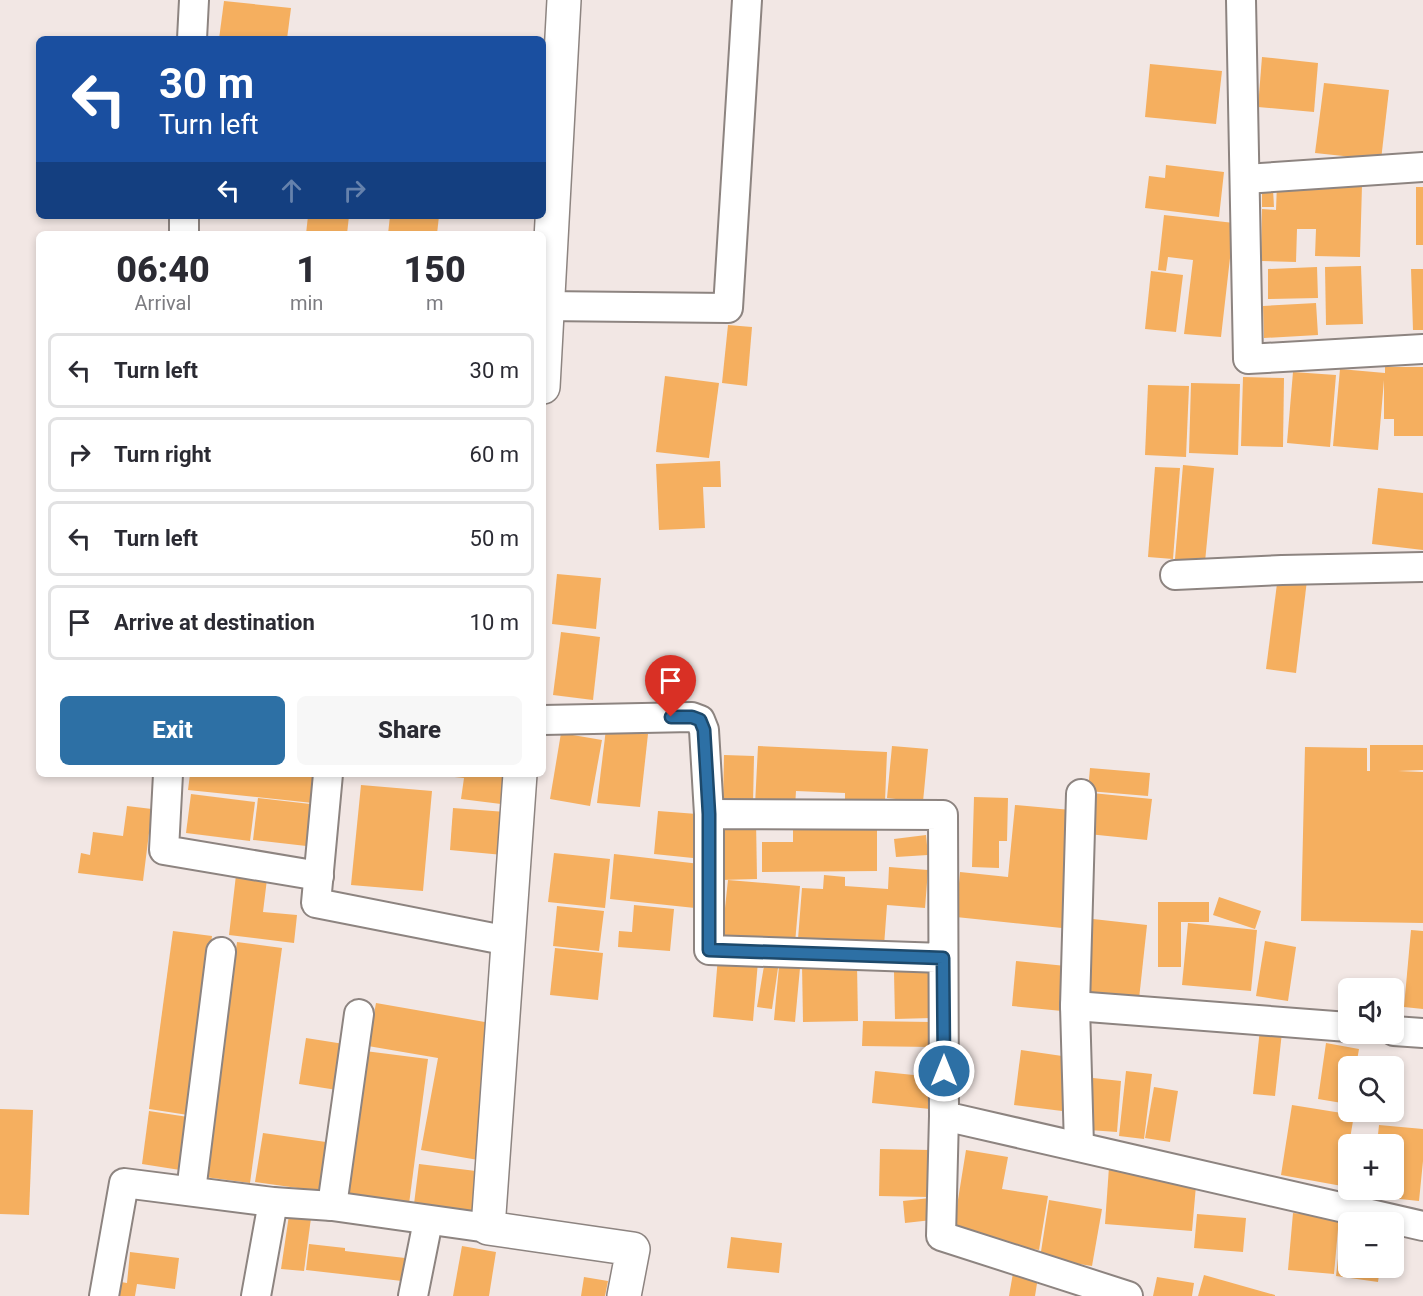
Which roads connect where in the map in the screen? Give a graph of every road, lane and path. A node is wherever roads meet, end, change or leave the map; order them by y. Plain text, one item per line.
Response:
1 (194, 0) edge
2 (564, 0) edge
3 (747, 0) edge
4 (1241, 0) edge
5 (192, 36) edge
6 (1423, 167) edge
7 (1245, 179) junction
8 (546, 290) edge
9 (546, 306) edge
10 (1423, 349) edge
11 (1423, 567) edge
12 (1175, 575) dead end
13 (546, 720) edge
14 (168, 777) edge
15 (328, 777) edge
16 (520, 777) edge
17 (1081, 794) dead end
18 (709, 814) junction
19 (319, 876) junction
20 (509, 940) junction
21 (221, 952) dead end
22 (943, 958) junction
23 (1075, 1006) junction
24 (358, 1014) dead end
25 (1338, 1026) edge
26 (1404, 1031) edge
27 (1423, 1033) edge
28 (944, 1116) junction
29 (1078, 1146) junction
30 (191, 1191) junction
31 (273, 1202) junction
32 (332, 1206) junction
33 (428, 1221) junction
34 (1423, 1226) edge
35 (488, 1228) junction
36 (104, 1296) edge
37 (256, 1296) edge
38 (413, 1296) edge
39 (624, 1296) edge
40 (1128, 1296) edge

1 - 5 street
2 - 8 street
3 - 9 street
4 - 7 street
6 - 7 street
7 - 10 street
11 - 12 street
13 - 18 street
14 - 19 street
15 - 19 street
16 - 20 street
17 - 23 street
18 - 22 street
18 - 22 street
19 - 20 street
20 - 35 street
21 - 30 street
22 - 28 street
23 - 25 street
23 - 29 street
24 - 32 street
26 - 27 street
28 - 29 street
28 - 40 street
29 - 34 street
30 - 31 street
30 - 36 street
31 - 32 street
31 - 37 street
32 - 33 street
33 - 35 street
33 - 38 street
35 - 39 street

